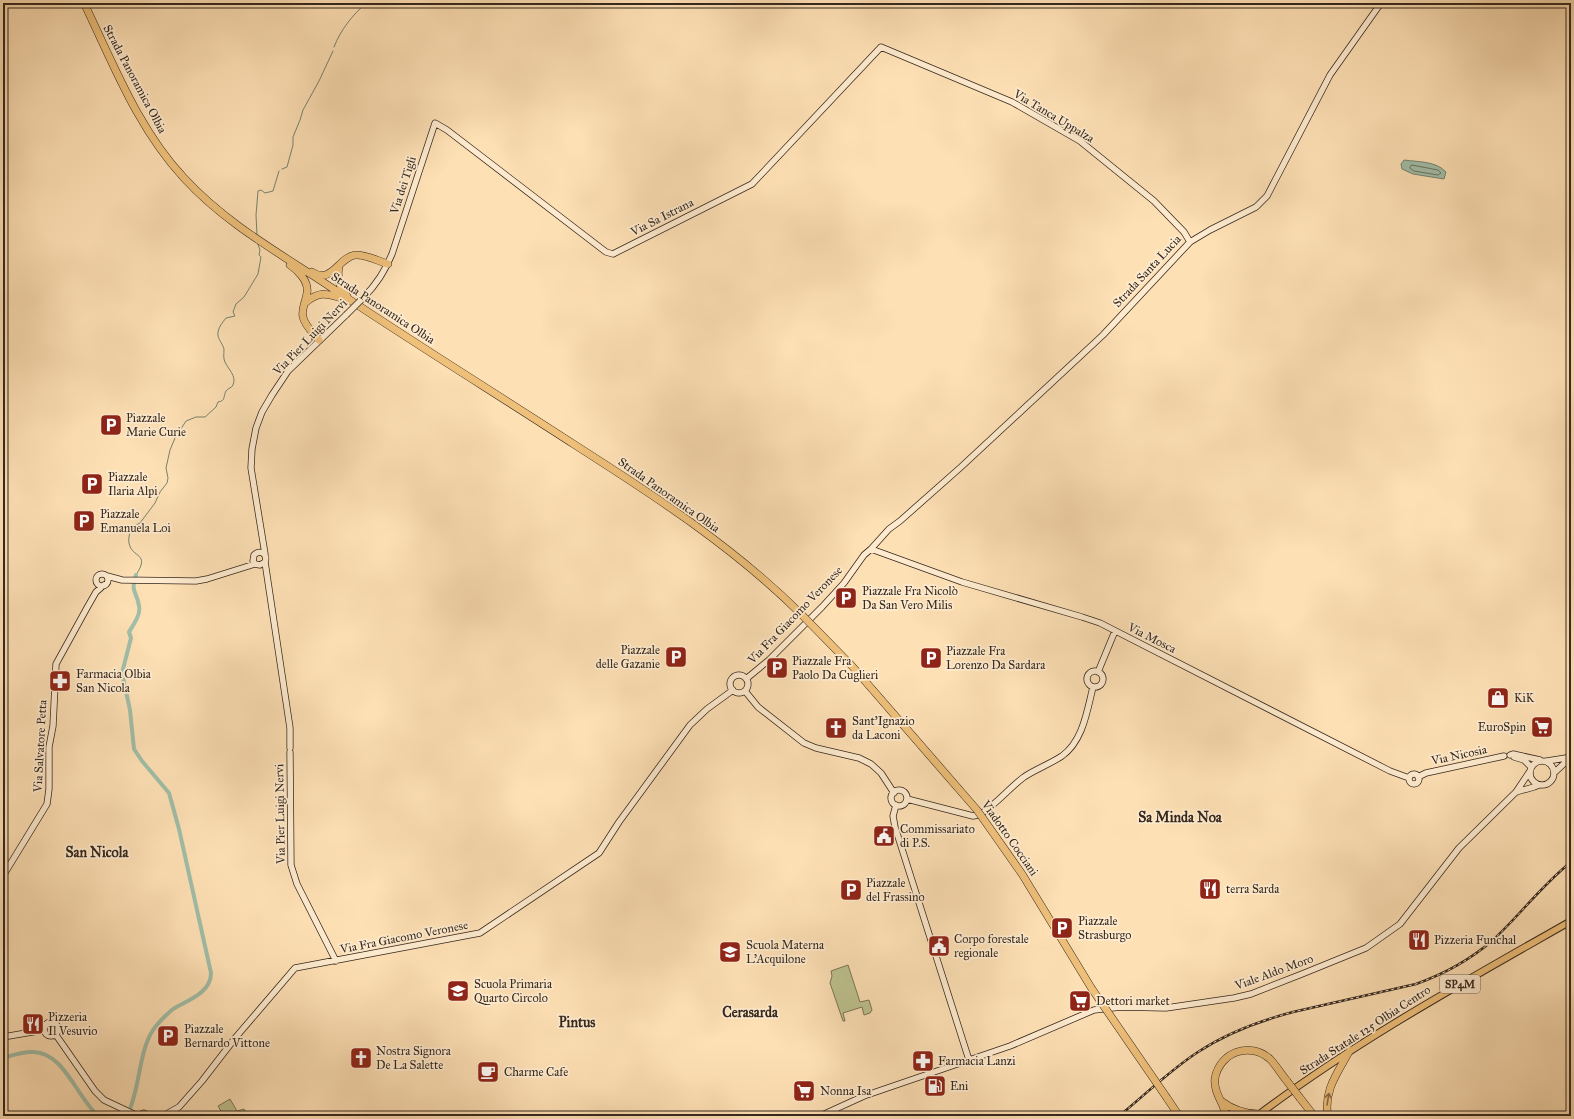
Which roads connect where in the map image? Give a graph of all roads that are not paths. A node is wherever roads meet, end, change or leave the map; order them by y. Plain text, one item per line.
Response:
1 (84, 3) edge
2 (1381, 3) edge
3 (881, 47) joint
4 (435, 123) joint
5 (1190, 242) junction
6 (276, 251) junction
7 (392, 254) joint
8 (284, 257) junction
9 (388, 264) junction
10 (339, 266) junction
11 (351, 301) junction
12 (304, 303) junction
13 (319, 340) junction
14 (889, 529) joint
15 (262, 535) junction
16 (871, 549) junction
17 (257, 552) junction
18 (265, 554) junction
19 (254, 562) junction
20 (264, 563) junction
21 (107, 576) junction
22 (122, 580) junction
23 (97, 582) junction
24 (105, 585) junction
25 (96, 592) junction
26 (802, 615) joint
27 (1115, 631) junction
28 (1098, 672) junction
29 (746, 679) junction
30 (1093, 688) junction
31 (733, 690) junction
32 (745, 691) junction
33 (1504, 756) dead end
34 (1571, 756) edge
35 (1544, 761) junction
36 (1531, 769) junction
37 (1554, 773) junction
38 (1409, 778) joint
39 (1538, 785) junction
40 (1516, 792) junction
41 (894, 793) junction
42 (907, 799) junction
43 (899, 805) junction
44 (3, 876) edge
45 (1571, 921) edge
46 (336, 961) junction
47 (44, 1030) junction
48 (56, 1035) junction
49 (3, 1037) edge
50 (1350, 1050) junction
51 (969, 1060) junction
52 (1220, 1101) junction
53 (136, 1115) edge
54 (1258, 1115) edge
55 (149, 1116) edge
56 (163, 1116) edge
57 (820, 1116) edge
58 (1179, 1116) edge
59 (1226, 1116) edge
60 (1314, 1116) edge
61 (1328, 1116) edge

1 - 6 highway, Strada Panoramica Olbia
2 - 5 street, Strada Santa Lucia
3 - 4 street, Via Sa Istrana
3 - 5 street, Via Tanca Uppalza
4 - 7 street, Via dei Tigli
5 - 14 street, Strada Santa Lucia
6 - 8 highway, Strada Panoramica Olbia
6 - 12 highway
7 - 9 street, Via Pier Luigi Nervi
8 - 10 highway
8 - 11 highway, Strada Panoramica Olbia
9 - 10 highway
9 - 13 street, Via Pier Luigi Nervi, bridge
10 - 11 highway
11 - 12 highway
11 - 26 highway, Strada Panoramica Olbia
12 - 13 highway
13 - 15 street, Via Pier Luigi Nervi
14 - 16 street, Via Fra Giacomo Veronese
15 - 17 street, Via Pier Luigi Nervi
15 - 18 street, Via Pier Luigi Nervi
16 - 27 street, Via Mosca
16 - 29 street, Via Fra Giacomo Veronese
17 - 18 street
17 - 19 street
18 - 20 street
19 - 20 street
19 - 22 street, Via Salvatore Petta
20 - 46 street, Via Pier Luigi Nervi
21 - 22 street, Via Salvatore Petta
21 - 23 street
21 - 24 street
22 - 24 street, Via Salvatore Petta
23 - 24 street
23 - 25 street, Via Salvatore Petta
24 - 25 street, Via Salvatore Petta
25 - 44 street, Via Salvatore Petta
26 - 58 highway, Viadotto Cocciani, bridge
27 - 28 street
27 - 38 street, Via Mosca
28 - 30 street
28 - 30 street
29 - 31 street
29 - 32 street
30 - 42 street
31 - 32 street
31 - 46 street, Via Fra Giacomo Veronese
32 - 41 street
33 - 38 street, Via Nicosia
34 - 35 street
34 - 37 street
35 - 36 street
35 - 36 street
35 - 37 street
36 - 39 street
36 - 40 street, Viale Aldo Moro
37 - 39 street
39 - 40 street
40 - 51 street, Viale Aldo Moro
41 - 42 street
41 - 43 street
42 - 43 street
43 - 51 street
45 - 50 main road, Strada Statale 125 Olbia Centro / SP4M
46 - 56 street, Via Fra Giacomo Veronese
47 - 48 street
47 - 48 street
47 - 49 street
48 - 53 street
50 - 54 main road, Strada Statale 125 Olbia Centro / SP4M
61 -> 50 highway
51 - 57 street, Viale Aldo Moro
52 - 54 highway
52 - 59 highway
52 - 60 highway, bridge
53 - 55 street

